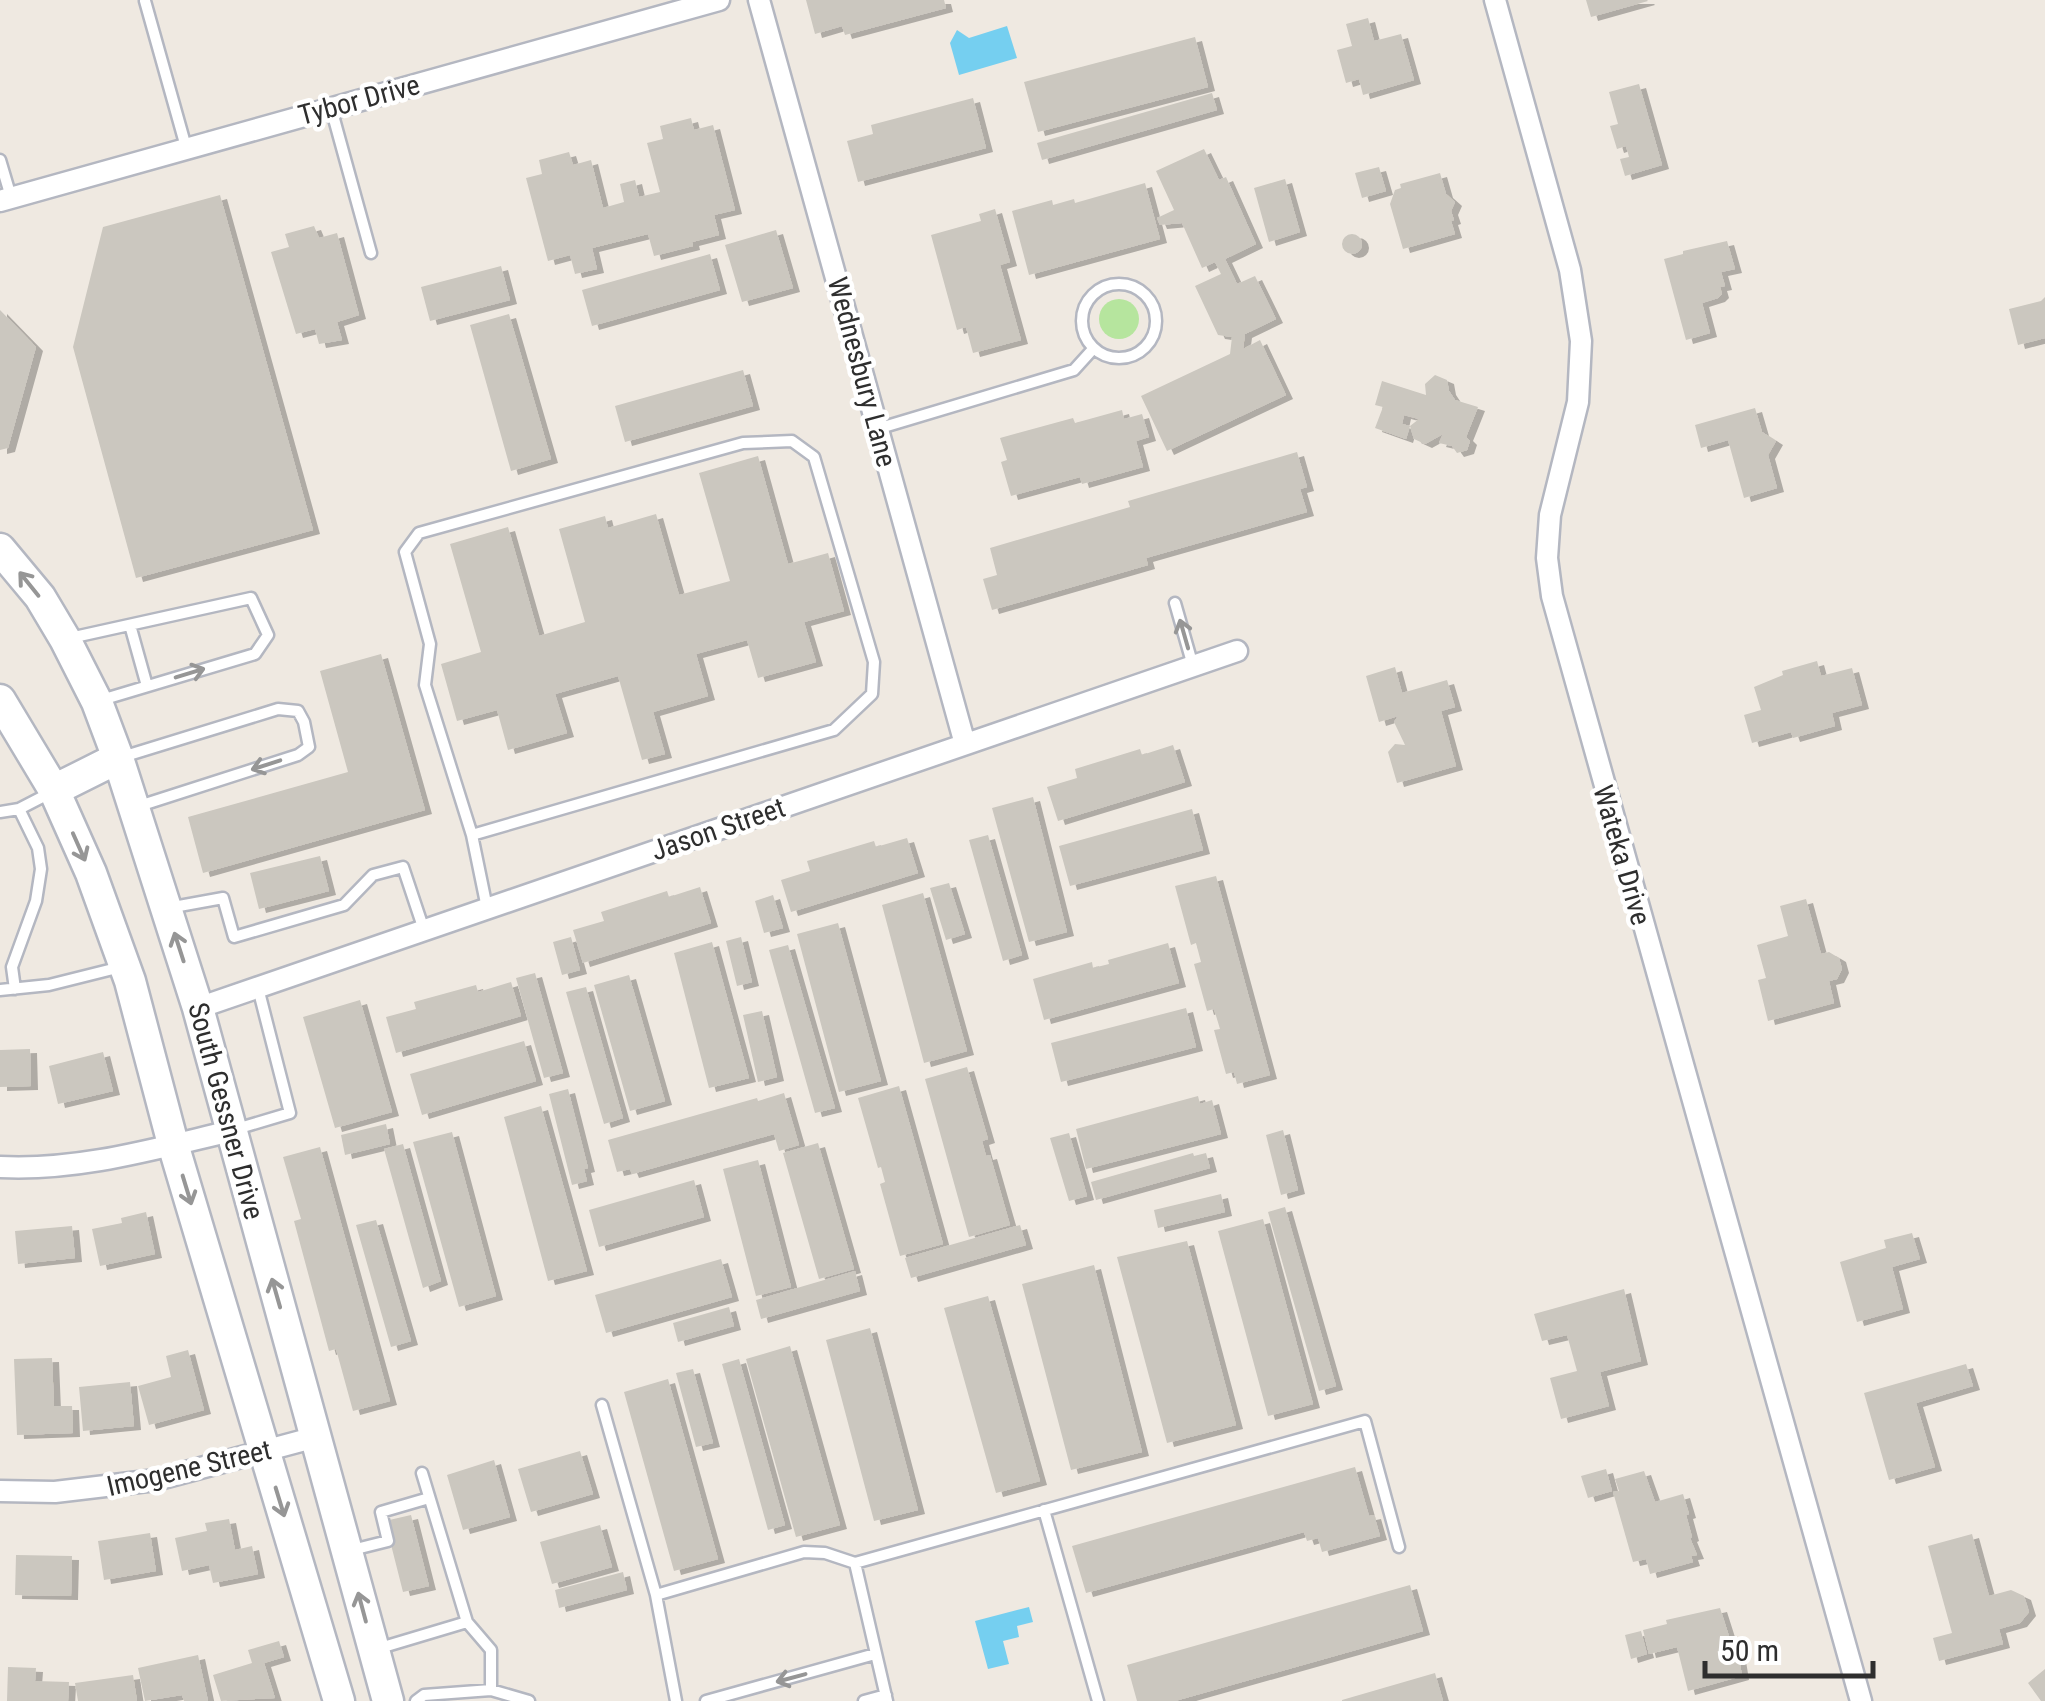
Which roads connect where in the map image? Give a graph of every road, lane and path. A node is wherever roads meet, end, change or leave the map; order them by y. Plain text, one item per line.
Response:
1 (136, 0) edge
2 (146, 0) edge
3 (719, 0) edge
4 (759, 0) edge
5 (1495, 0) edge
6 (662, 8) edge
7 (331, 108) junction
8 (186, 148) junction
9 (0, 160) edge
10 (6, 200) edge
11 (371, 253) dead end
12 (1093, 349) junction
13 (878, 428) junction
14 (0, 549) edge
15 (1174, 603) dead end
16 (130, 625) junction
17 (65, 639) junction
18 (1237, 651) dead end
19 (1193, 666) junction
20 (147, 686) junction
21 (0, 700) edge
22 (97, 702) junction
23 (965, 744) junction
24 (118, 758) junction
25 (54, 790) junction
26 (134, 808) junction
27 (20, 809) junction
28 (0, 812) edge
29 (472, 834) junction
30 (166, 908) junction
31 (487, 909) junction
32 (424, 930) junction
33 (125, 966) junction
34 (258, 988) junction
35 (15, 989) junction
36 (0, 990) edge
37 (198, 1008) junction
38 (231, 1130) junction
39 (174, 1144) junction
40 (0, 1167) edge
41 (602, 1405) dead end
42 (316, 1437) junction
43 (264, 1450) junction
44 (422, 1473) dead end
45 (0, 1491) edge
46 (430, 1498) junction
47 (1044, 1510) junction
48 (1399, 1547) dead end
49 (347, 1552) junction
50 (855, 1562) junction
51 (656, 1594) junction
52 (467, 1622) junction
53 (374, 1650) junction
54 (875, 1654) junction
55 (491, 1690) junction
56 (886, 1698) edge
57 (339, 1701) edge
58 (388, 1701) edge
59 (416, 1701) edge
60 (529, 1701) edge
61 (676, 1701) edge
62 (706, 1701) edge
63 (864, 1701) edge
64 (1098, 1701) edge
65 (1861, 1701) edge

1 - 2 lane
2 - 8 lane
3 - 6 street, Tybor Drive
4 - 13 street, Wednesbury Lane
5 - 65 street, Wateka Drive
6 - 7 street, Tybor Drive
7 - 8 street, Tybor Drive
7 - 11 lane
8 - 10 street, Tybor Drive
9 - 10 lane
12 - 12 lane
12 - 13 lane
13 - 23 street, Wednesbury Lane
17 -> 14 main road, South Gessner Drive
19 -> 15 lane
16 - 17 lane
16 - 20 lane
20 -> 16 lane
17 - 22 main road, South Gessner Drive
18 - 19 street, Jason Street
19 - 23 street, Jason Street
20 - 22 lane
21 - 25 main road, South Gessner Drive
22 - 24 main road, South Gessner Drive
23 - 31 street, Jason Street
24 - 25 main road
24 - 26 main road, South Gessner Drive
24 -> 26 lane
25 - 27 lane
25 -> 33 main road, South Gessner Drive
26 - 30 main road, South Gessner Drive
27 - 28 lane
27 - 35 lane
29 - 29 lane
29 - 31 lane
30 - 32 lane
37 -> 30 main road, South Gessner Drive
31 - 32 street, Jason Street
32 - 34 street, Jason Street
33 - 35 lane
33 - 39 main road, South Gessner Drive
34 - 37 street, Jason Street
34 - 38 lane
35 - 36 lane
37 - 38 main road, South Gessner Drive
38 - 39 street
42 -> 38 main road, South Gessner Drive
39 - 40 street
39 -> 43 main road, South Gessner Drive
41 - 51 lane
42 - 43 street, Imogene Street
42 - 49 main road, South Gessner Drive
43 - 45 street, Imogene Street
43 -> 57 main road, South Gessner Drive
44 - 46 lane
46 - 49 lane
46 - 52 lane
47 - 48 lane
47 - 50 lane
47 - 64 lane
53 -> 49 main road, South Gessner Drive
50 - 51 lane
50 - 54 lane
51 - 61 lane
52 - 53 lane
52 - 55 lane
53 - 58 main road, South Gessner Drive
54 - 56 lane
54 -> 62 lane
55 - 59 lane
55 - 60 lane
56 - 63 lane

